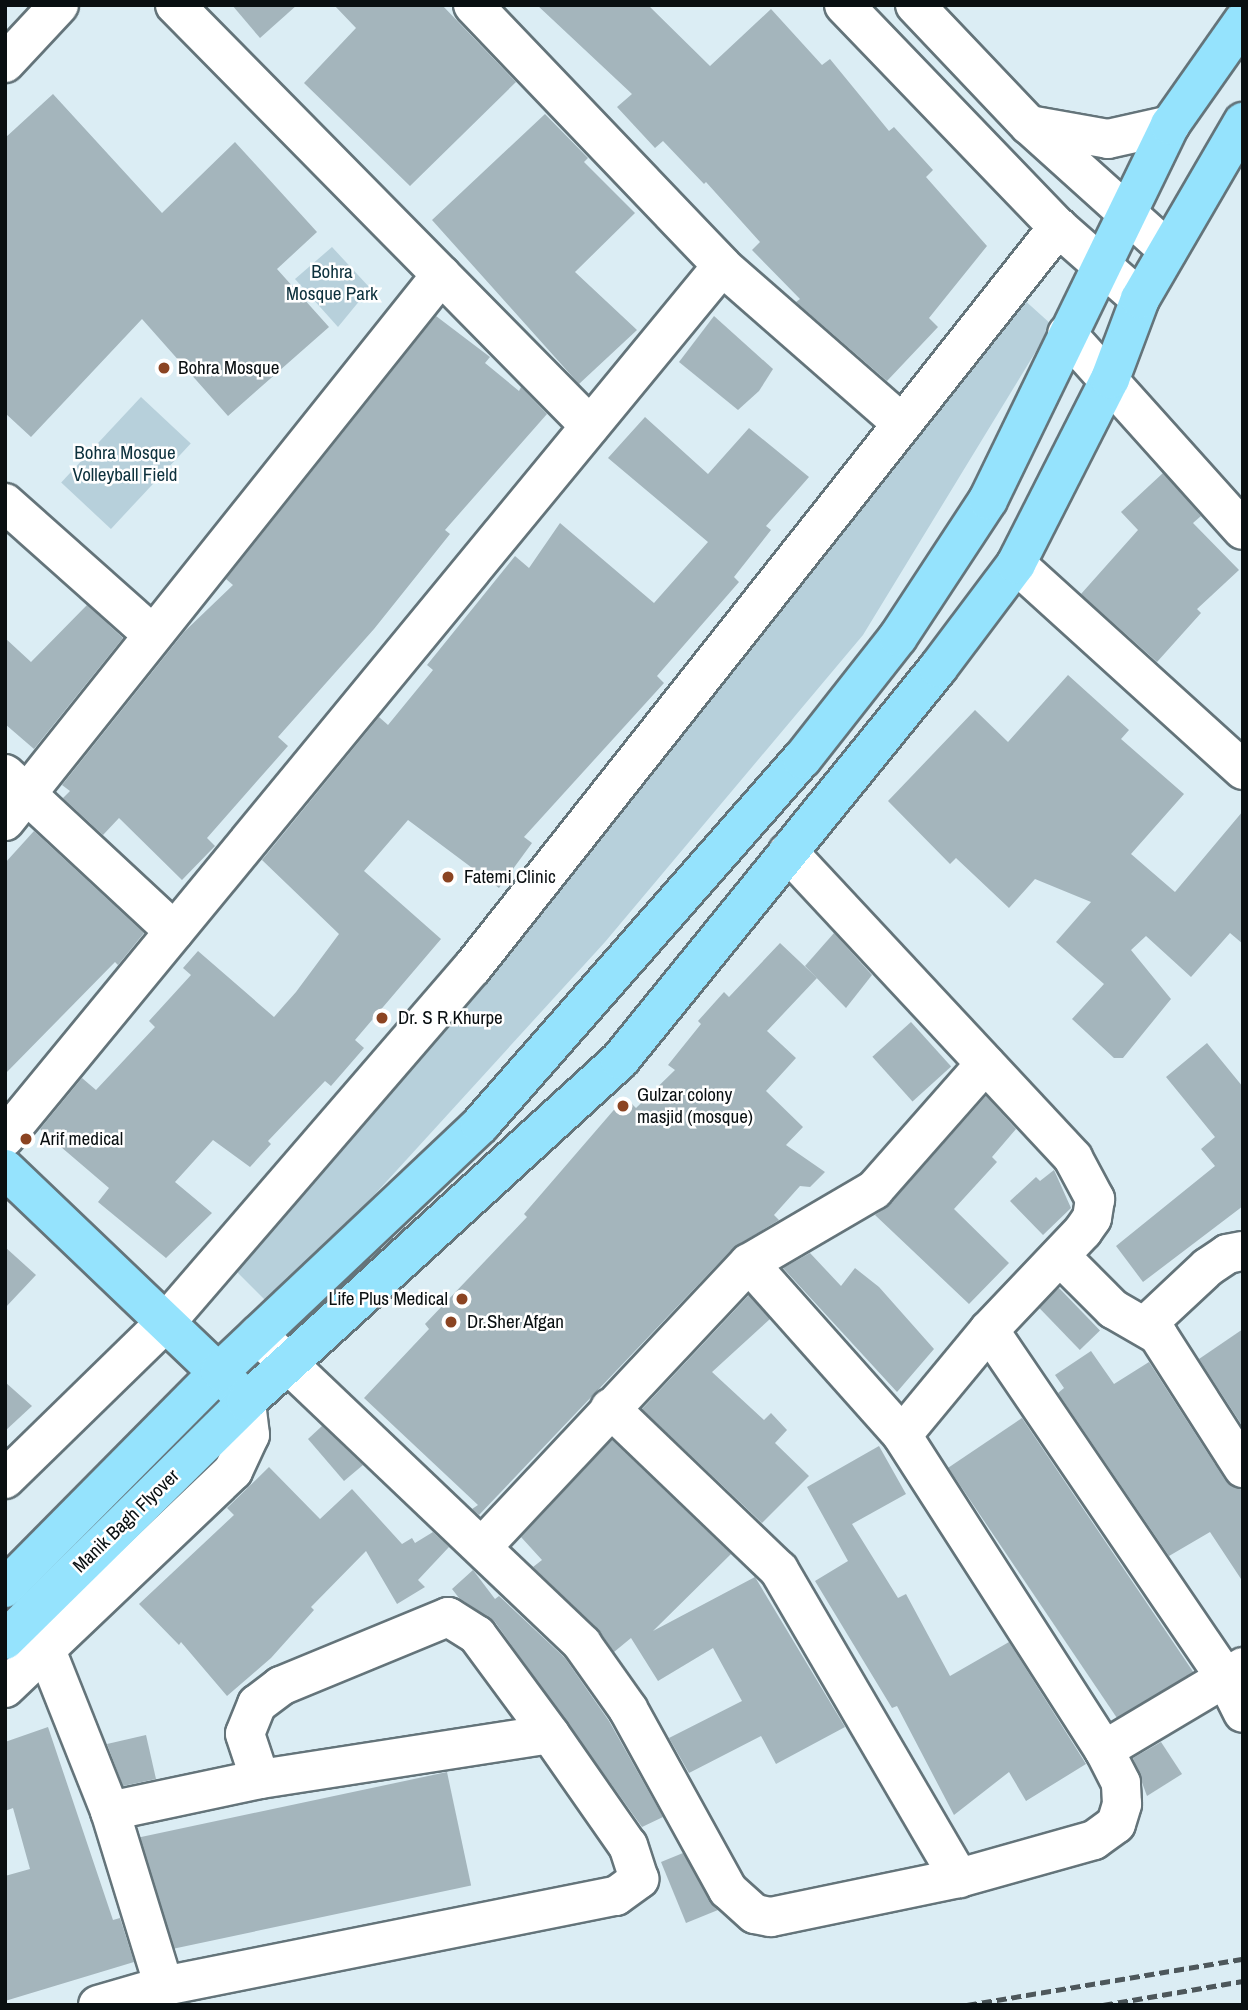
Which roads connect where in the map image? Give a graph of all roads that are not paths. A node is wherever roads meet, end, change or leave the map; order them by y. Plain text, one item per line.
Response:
1 (59, 5) edge
2 (175, 5) edge
3 (473, 5) edge
4 (844, 5) edge
5 (915, 5) edge
6 (1243, 21) edge
7 (5, 63) edge
8 (1243, 122) edge
9 (1029, 125) junction
10 (1170, 125) junction
11 (1124, 214) junction
12 (1058, 227) junction
13 (1168, 250) junction
14 (722, 265) junction
15 (1099, 265) junction
16 (441, 275) junction
17 (1140, 299) junction
18 (1068, 334) junction
19 (1110, 379) junction
20 (900, 422) junction
21 (590, 426) junction
22 (5, 503) edge
23 (1243, 530) edge
24 (1016, 564) junction
25 (152, 634) junction
26 (1243, 771) edge
27 (12, 797) edge
28 (788, 852) junction
29 (174, 931) junction
30 (985, 1064) junction
31 (5, 1138) edge
32 (5, 1169) edge
33 (1243, 1251) edge
34 (1061, 1257) junction
35 (749, 1263) junction
36 (167, 1321) junction
37 (1146, 1325) junction
38 (989, 1330) junction
39 (258, 1335) junction
40 (288, 1367) junction
41 (220, 1371) junction
42 (246, 1402) junction
43 (610, 1408) junction
44 (902, 1435) junction
45 (1243, 1468) edge
46 (5, 1479) edge
47 (483, 1546) junction
48 (5, 1588) edge
49 (5, 1640) edge
50 (46, 1650) junction
51 (1234, 1672) edge
52 (5, 1688) edge
53 (1243, 1713) edge
54 (550, 1734) junction
55 (1104, 1750) junction
56 (260, 1779) junction
57 (110, 1811) junction
58 (959, 1878) junction
59 (164, 1986) junction
60 (98, 2005) edge

1 - 7 street
2 - 16 street
3 - 14 street
4 - 12 street
5 - 9 street
6 - 10 main road, Manik Bagh Flyover
8 - 13 main road, Manik Bagh Flyover
9 - 10 street
9 - 11 street
10 - 11 main road, Manik Bagh Flyover
11 - 13 street
11 - 15 main road, Manik Bagh Flyover
12 - 15 street
12 - 20 street
13 - 17 main road, Manik Bagh Flyover
14 - 20 street
14 - 21 street
15 - 17 street
15 - 18 main road, Manik Bagh Flyover
16 - 21 street
16 - 25 street
17 - 19 main road, Manik Bagh Flyover
18 - 19 street
18 - 39 main road, Manik Bagh Flyover
19 - 23 street
19 - 24 main road, Manik Bagh Flyover
20 - 36 street
21 - 29 street
22 - 25 street
24 - 26 street
24 - 28 main road, Manik Bagh Flyover
25 - 27 street
27 - 29 street
28 - 30 street
28 - 40 main road, Manik Bagh Flyover
29 - 31 street
30 - 34 street
30 - 35 street
32 - 36 main road
33 - 37 street
34 - 37 street
34 - 38 street
35 - 43 street
35 - 44 street
36 - 41 main road
36 - 46 street
37 - 45 street
38 - 44 street
38 - 51 street
39 - 40 street
39 - 41 main road, Manik Bagh Flyover
40 - 42 main road, Manik Bagh Flyover
40 - 47 street
41 - 42 main road
41 - 48 main road, Manik Bagh Flyover
42 - 49 main road, Manik Bagh Flyover
42 - 50 street
43 - 47 street
43 - 58 street
44 - 55 street
47 - 58 street
50 - 52 street
50 - 57 street
51 - 53 street
51 - 55 street
54 - 56 street
54 - 56 street
54 - 59 street
55 - 58 street
56 - 57 street
57 - 59 street
59 - 60 street

